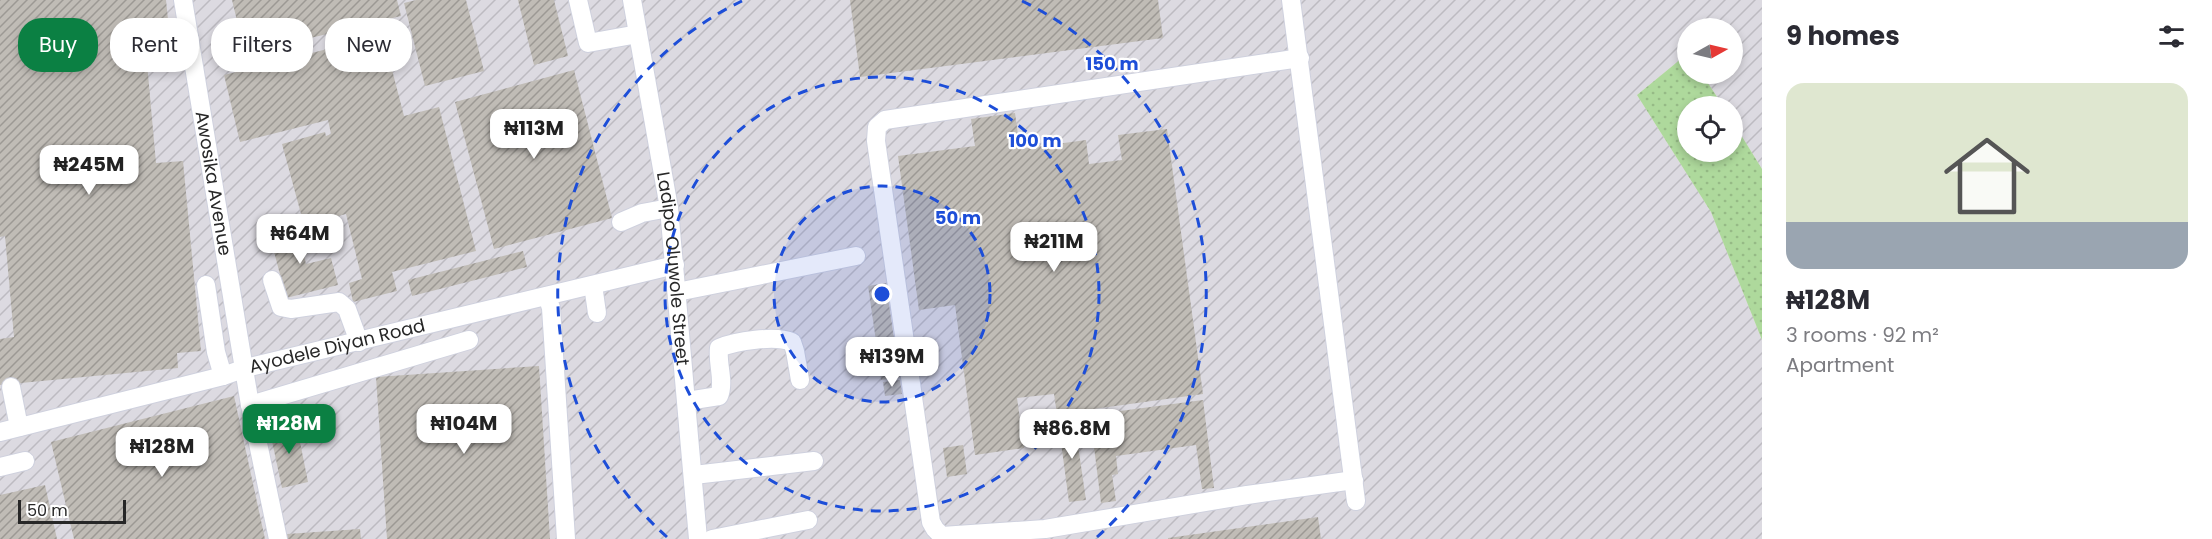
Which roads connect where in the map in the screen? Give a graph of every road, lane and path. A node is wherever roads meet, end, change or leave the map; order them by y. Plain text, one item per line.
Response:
1 (183, 0) edge
2 (578, 0) edge
3 (632, 0) edge
4 (1291, 0) edge
5 (638, 34) junction
6 (1300, 58) junction
7 (669, 208) junction
8 (621, 222) dead end
9 (856, 256) dead end
10 (675, 265) junction
11 (272, 280) dead end
12 (206, 285) dead end
13 (593, 285) junction
14 (677, 292) junction
15 (547, 296) junction
16 (597, 313) dead end
17 (469, 340) dead end
18 (355, 343) junction
19 (246, 368) junction
20 (354, 373) junction
21 (223, 376) junction
22 (800, 380) dead end
23 (11, 387) dead end
24 (687, 401) junction
25 (250, 405) junction
26 (19, 427) junction
27 (0, 432) edge
28 (26, 461) dead end
29 (814, 461) dead end
30 (0, 467) edge
31 (694, 475) junction
32 (1354, 480) junction
33 (1356, 501) dead end
34 (808, 520) dead end
35 (278, 539) edge
36 (566, 539) edge
37 (698, 539) edge
38 (712, 539) edge

1 - 19 street, Awosika Avenue
2 - 5 street
3 - 5 street, Ladipo Oluwole Street
4 - 6 street
5 - 7 street, Ladipo Oluwole Street
6 - 32 street
6 - 32 street
7 - 8 street
7 - 10 street, Ladipo Oluwole Street
9 - 14 street
10 - 13 street, Ayodele Diyan Road
10 - 14 street, Ladipo Oluwole Street
11 - 18 street
12 - 21 street
13 - 15 street, Ayodele Diyan Road
13 - 16 street
14 - 24 street, Ladipo Oluwole Street
15 - 18 street, Ayodele Diyan Road
15 - 36 street
17 - 20 street
18 - 19 street, Ayodele Diyan Road
18 - 20 street
19 - 21 street, Ayodele Diyan Road
19 - 25 street, Awosika Avenue
20 - 25 street
21 - 26 street, Ayodele Diyan Road
22 - 24 street
23 - 26 street
24 - 31 street, Ladipo Oluwole Street
25 - 35 street, Awosika Avenue
26 - 27 street, Ayodele Diyan Road
28 - 30 street
29 - 31 street
31 - 37 street, Ladipo Oluwole Street
32 - 33 street
34 - 38 street

